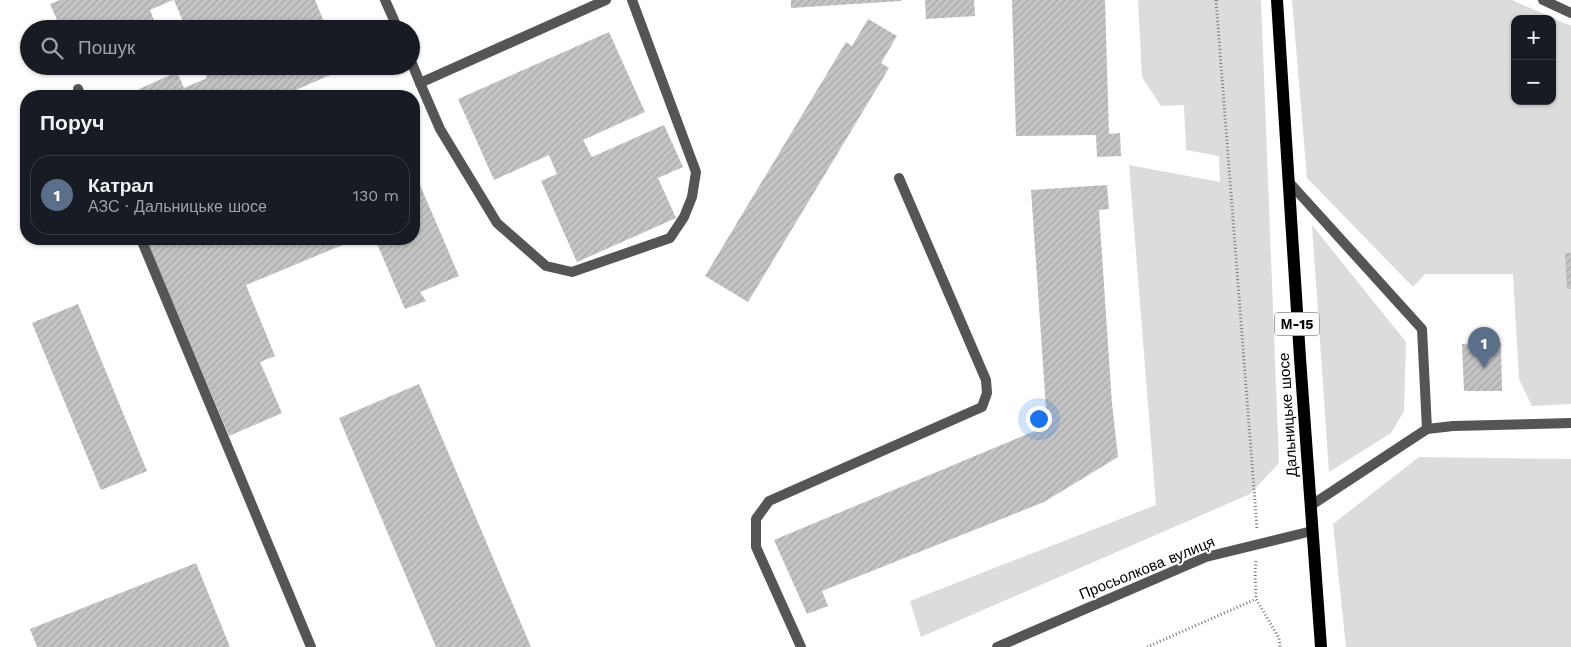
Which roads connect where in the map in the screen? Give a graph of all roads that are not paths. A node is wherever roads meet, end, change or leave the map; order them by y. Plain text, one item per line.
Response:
1 (385, 0) edge
2 (606, 0) edge
3 (632, 0) edge
4 (1277, 0) edge
5 (1543, 0) edge
6 (1571, 13) edge
7 (394, 20) edge
8 (417, 75) edge
9 (420, 82) junction
10 (900, 178) dead end
11 (1288, 181) junction
12 (144, 245) edge
13 (1571, 423) edge
14 (1427, 429) junction
15 (1310, 506) junction
16 (1312, 531) junction
17 (311, 647) edge
18 (801, 647) edge
19 (997, 647) edge
20 (1321, 647) edge

1 - 7 street
2 - 9 street
3 - 9 street
4 - 11 main road, Дальницьке шосе / М-15
5 - 6 street
8 - 9 street
10 - 18 street
11 - 14 street
11 - 15 main road, Дальницьке шосе / М-15
12 - 17 street
13 - 14 street
14 - 15 street
15 - 16 main road, Дальницьке шосе / М-15
16 - 19 street, Просьолкова вулиця
16 - 20 main road, Дальницьке шосе / М-15

